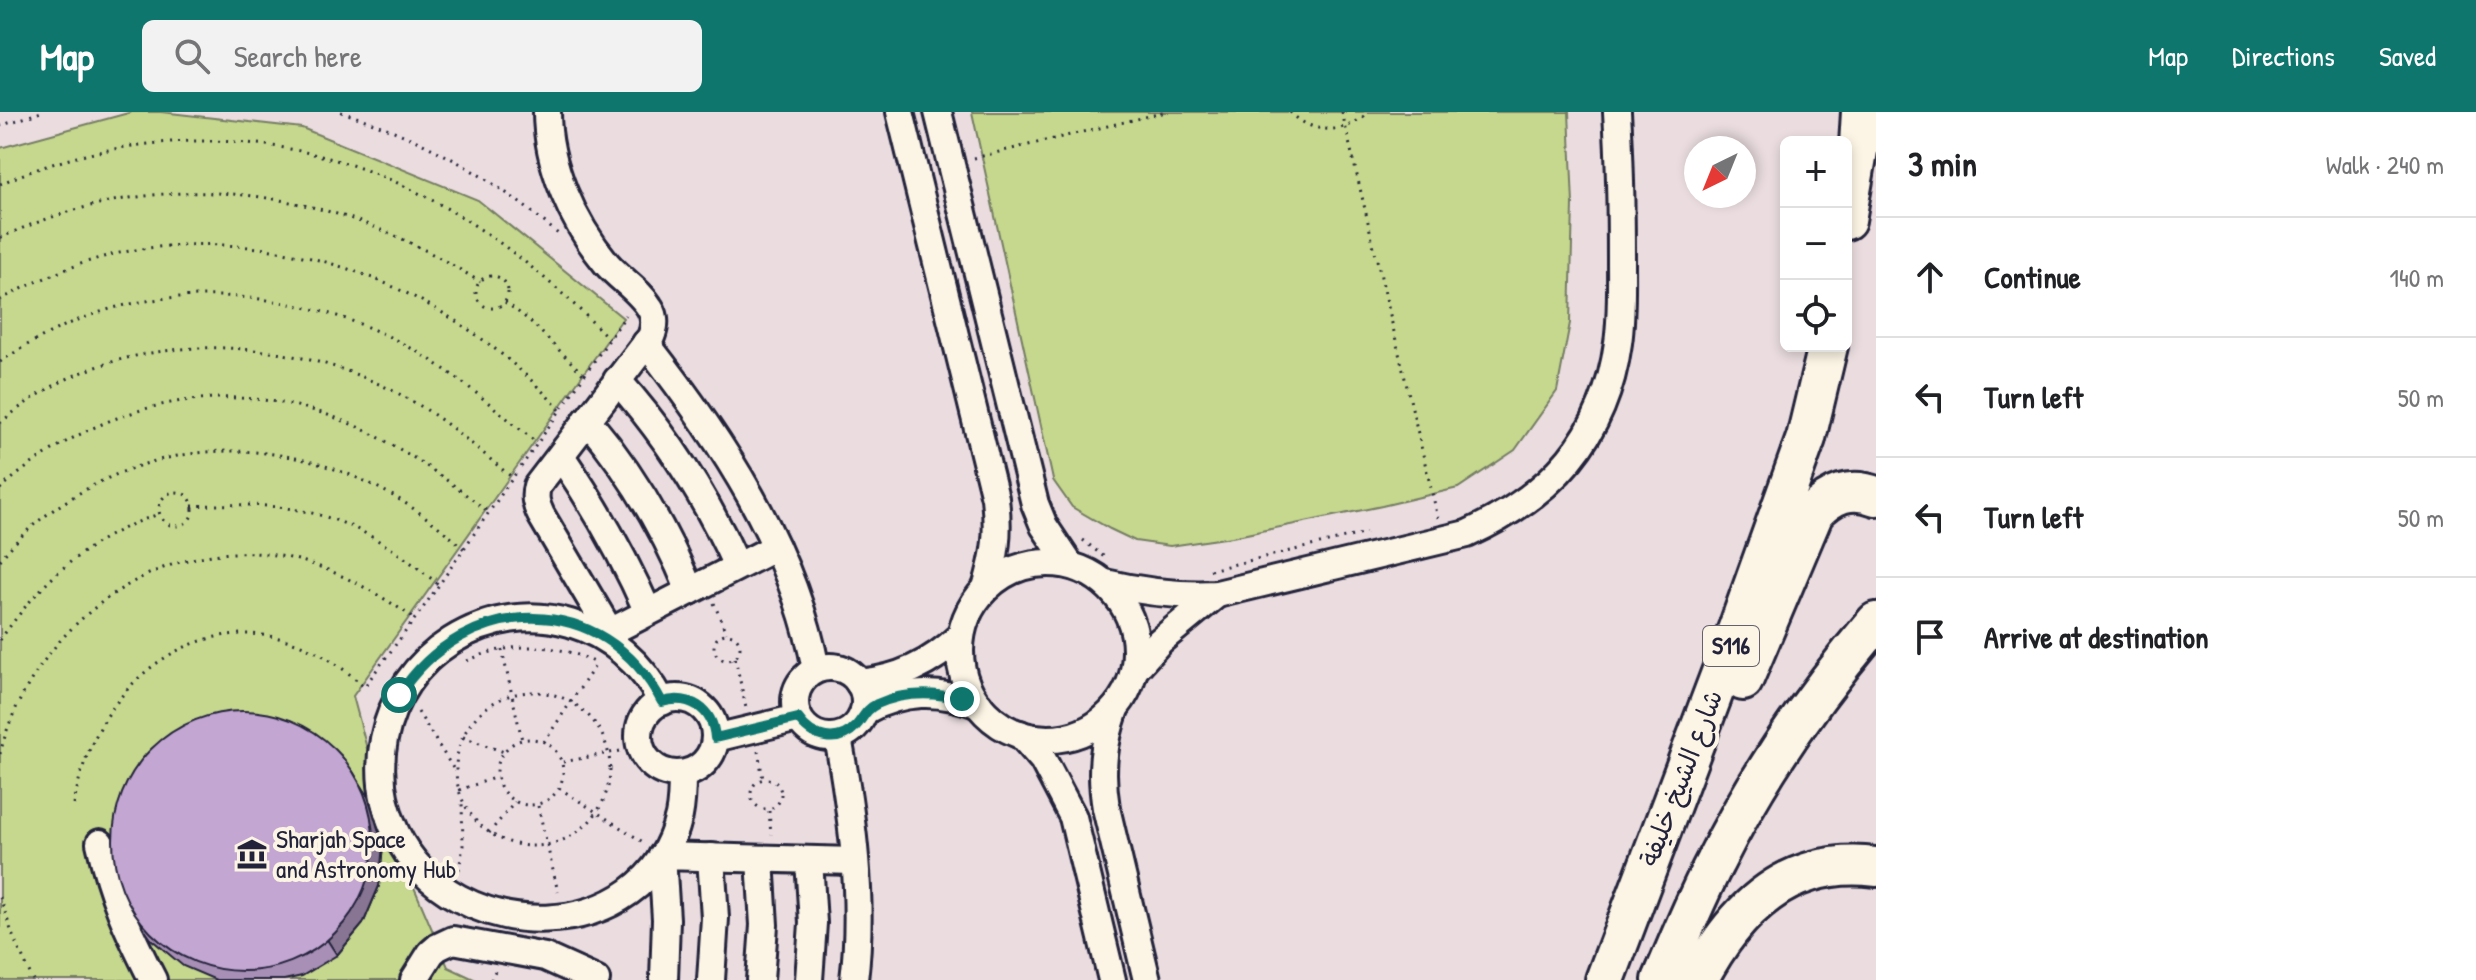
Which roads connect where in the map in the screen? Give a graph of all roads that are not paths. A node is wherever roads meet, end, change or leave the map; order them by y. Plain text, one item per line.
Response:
1 (547, 112) edge
2 (900, 112) edge
3 (938, 112) edge
4 (1617, 112) edge
5 (1843, 112) edge
6 (1861, 112) edge
7 (1843, 136) edge
8 (1847, 208) edge
9 (646, 343) junction
10 (1827, 352) edge
11 (617, 380) junction
12 (587, 420) junction
13 (561, 456) junction
14 (1876, 496) edge
15 (776, 547) junction
16 (1070, 565) junction
17 (737, 566) junction
18 (1111, 574) junction
19 (1213, 582) junction
20 (698, 586) junction
21 (986, 588) junction
22 (1876, 601) edge
23 (648, 612) junction
24 (1876, 622) edge
25 (606, 634) junction
26 (960, 636) junction
27 (816, 669) junction
28 (1135, 669) junction
29 (1832, 673) junction
30 (859, 683) junction
31 (662, 702) junction
32 (979, 705) junction
33 (796, 709) junction
34 (1115, 709) junction
35 (864, 711) junction
36 (713, 729) junction
37 (1020, 734) junction
38 (838, 737) junction
39 (682, 774) junction
40 (100, 843) dead end
41 (648, 849) junction
42 (711, 857) junction
43 (767, 859) junction
44 (809, 860) junction
45 (854, 861) junction
46 (1876, 867) edge
47 (1619, 942) junction
48 (140, 956) junction
49 (153, 980) edge
50 (170, 980) edge
51 (414, 980) edge
52 (596, 980) edge
53 (664, 980) edge
54 (711, 980) edge
55 (760, 980) edge
56 (809, 980) edge
57 (854, 980) edge
58 (1112, 980) edge
59 (1147, 980) edge
60 (1605, 980) edge
61 (1662, 980) edge
62 (1698, 980) edge

1 - 9 street
2 - 21 street
3 - 16 street
4 - 19 street
5 - 7 highway
6 - 8 highway
9 - 11 street
9 - 15 street
10 - 47 highway, شارع الشيخ خليفة / S116
11 - 12 street
11 - 17 street
12 - 13 street
12 - 20 street
13 - 23 street
13 - 25 street
14 - 47 highway
15 - 17 street
15 - 27 street
16 - 18 street
16 - 21 street
17 - 20 street
18 - 19 street
18 - 28 street
19 - 28 street
20 - 23 street
21 - 26 street
22 - 29 highway
23 - 25 street
24 - 29 highway
25 - 31 street
25 - 41 street
26 - 30 street
26 - 32 street
27 - 30 street
27 - 33 street
28 - 34 street
29 - 61 highway
30 - 35 street
31 - 36 street
31 - 39 street
32 - 35 street
32 - 37 street
33 - 36 street
33 - 38 street
34 - 37 street
34 - 59 street
35 - 38 street
36 - 39 street
37 - 58 street
38 - 45 street
39 - 41 street
40 - 48 street
41 - 42 street
41 - 53 street
42 - 43 street
42 - 54 street
43 - 44 street
43 - 55 street
44 - 45 street
44 - 56 street
45 - 57 street
46 - 62 highway
47 - 60 highway, شارع الشيخ خليفة / S116
48 - 49 street
48 - 50 street
51 - 52 street

